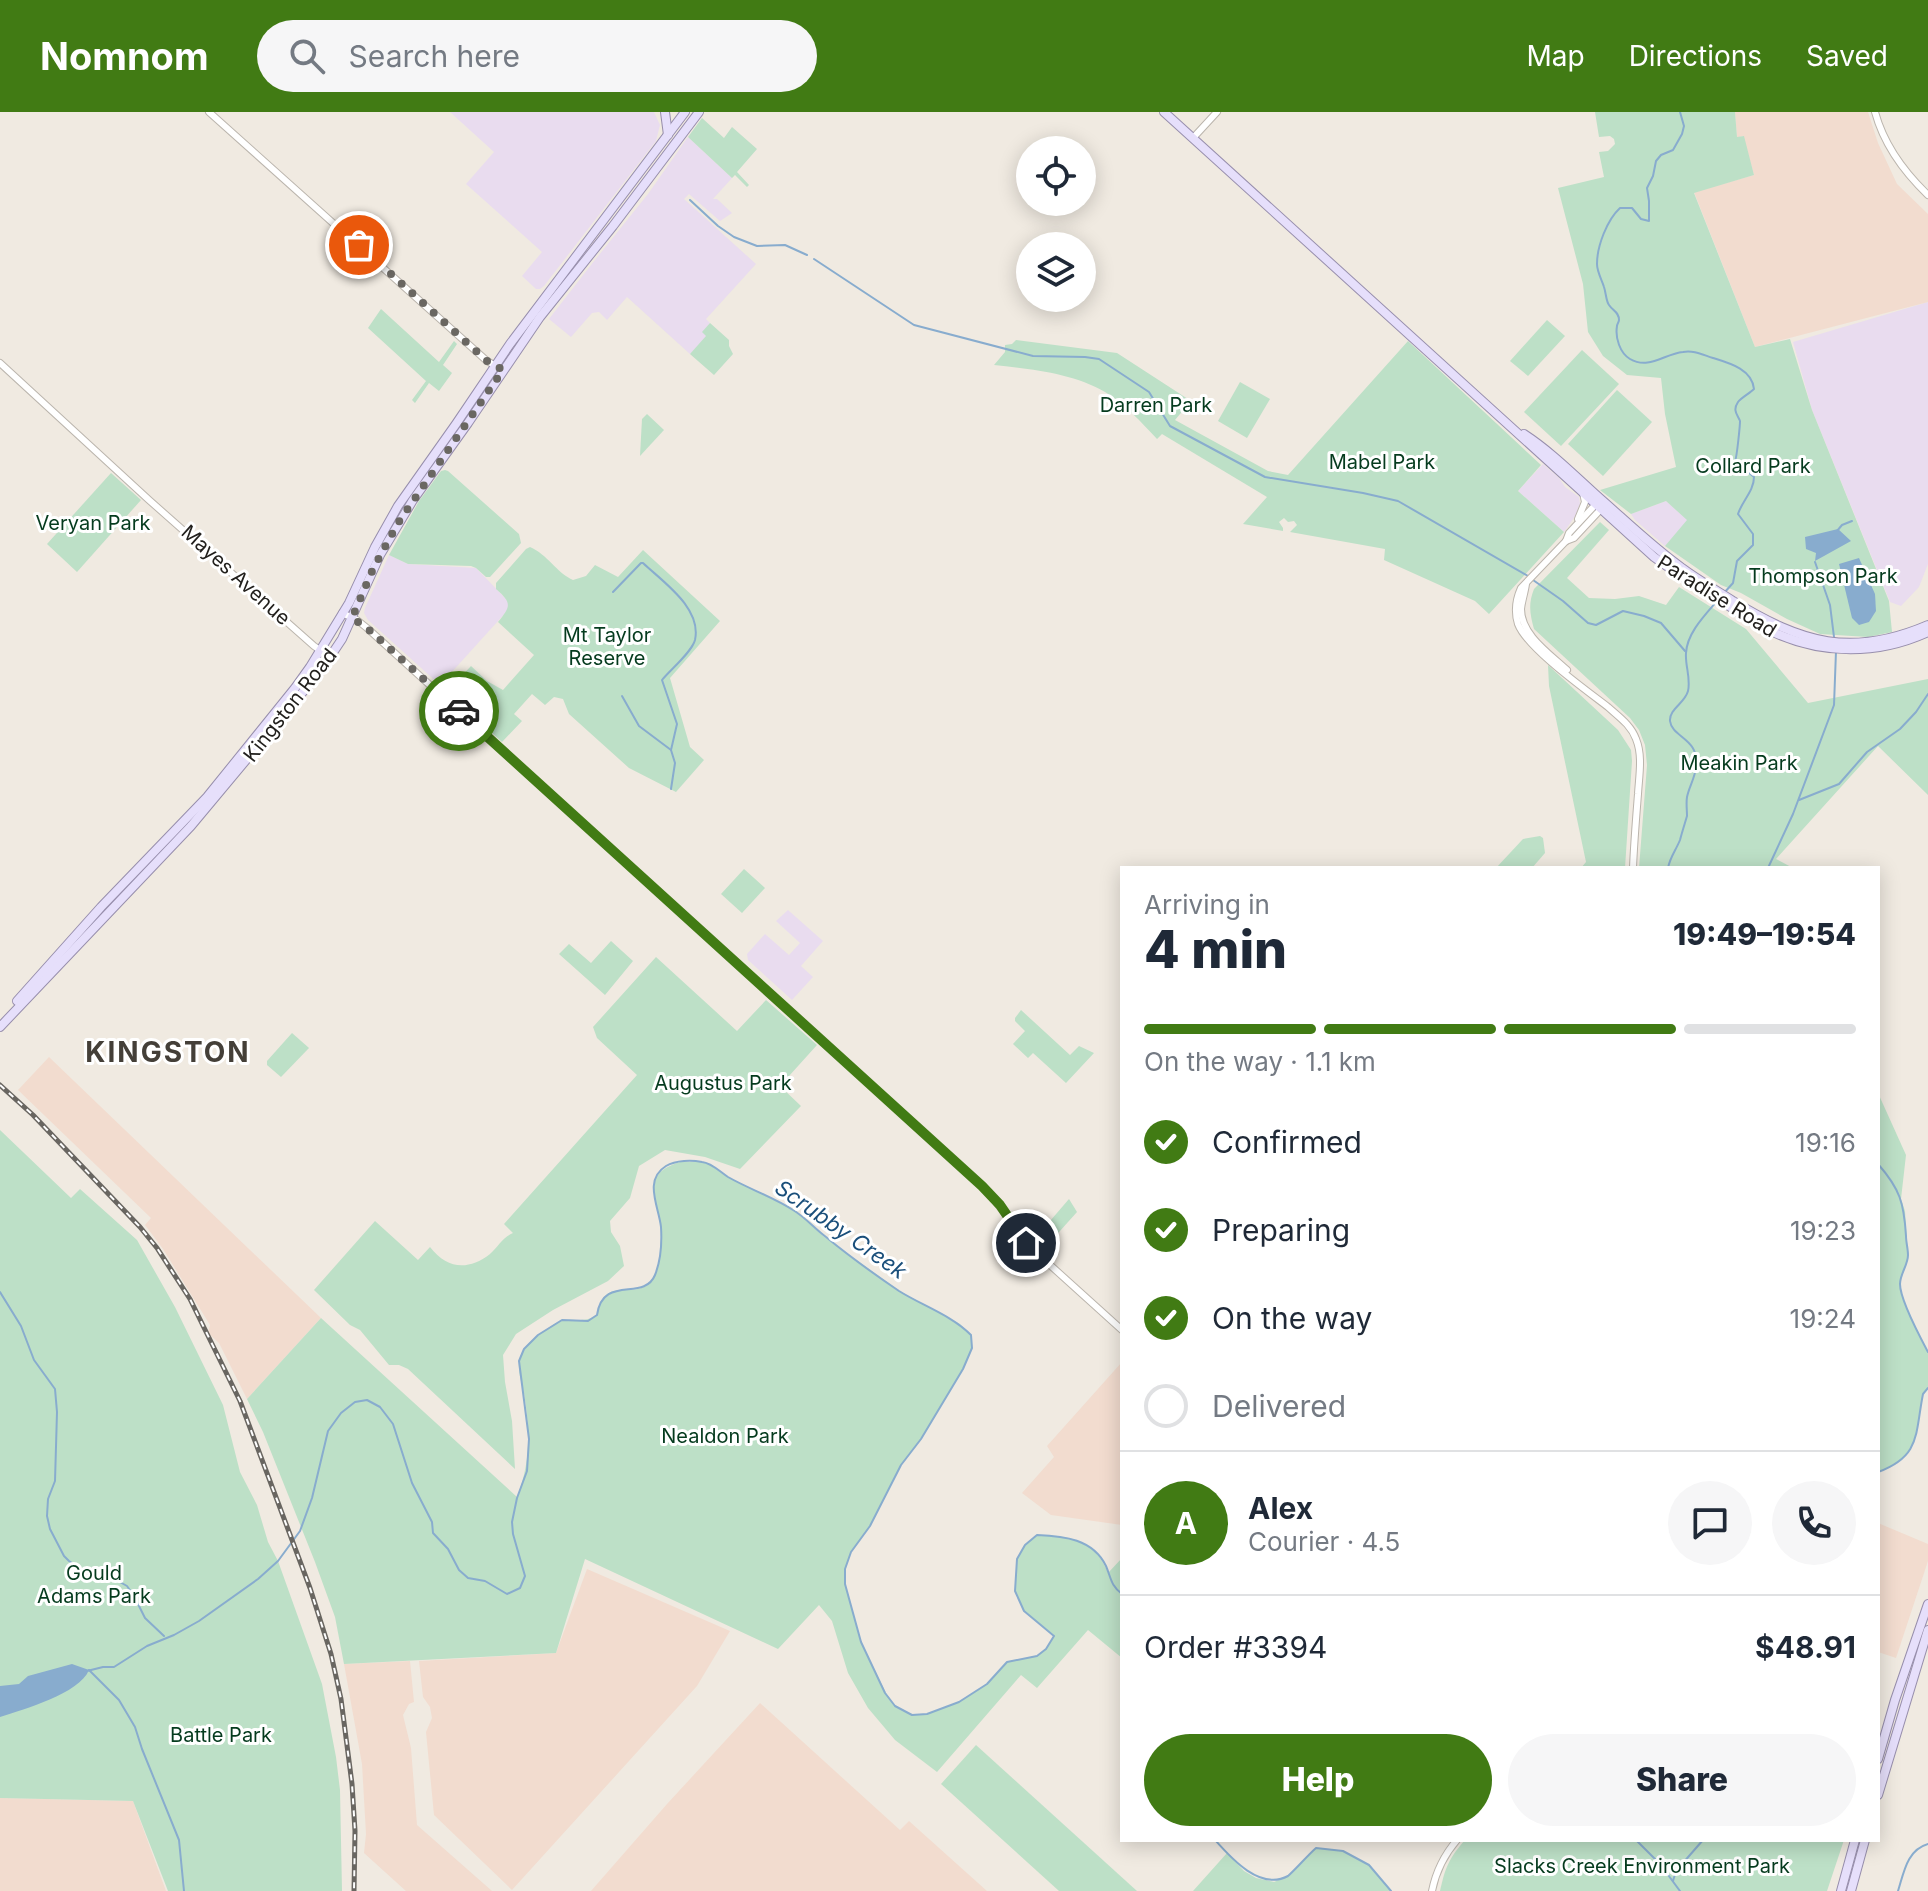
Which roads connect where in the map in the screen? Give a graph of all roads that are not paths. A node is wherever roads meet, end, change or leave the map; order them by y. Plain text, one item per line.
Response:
1 (209, 112) edge
2 (665, 112) edge
3 (1164, 112) edge
4 (1217, 112) edge
5 (1875, 112) edge
6 (690, 114) edge
7 (668, 135) junction
8 (1193, 138) junction
9 (1928, 195) edge
10 (0, 363) edge
11 (498, 368) junction
12 (1506, 421) junction
13 (1583, 493) junction
14 (1600, 505) junction
15 (1575, 526) junction
16 (1566, 541) junction
17 (342, 613) junction
18 (352, 618) junction
19 (1928, 623) edge
20 (1928, 632) edge
21 (1855, 646) junction
22 (320, 650) junction
23 (330, 657) junction
24 (166, 852) junction
25 (148, 860) junction
26 (1633, 866) edge
27 (0, 1019) edge
28 (0, 1027) edge
29 (1120, 1328) edge
30 (1928, 1604) edge
31 (1925, 1623) edge
32 (1928, 1630) edge
33 (1880, 1752) edge
34 (1880, 1788) edge
35 (1456, 1842) edge
36 (1854, 1842) edge
37 (1864, 1842) edge
38 (1432, 1891) edge
39 (1841, 1891) edge
40 (1851, 1891) edge

1 - 11 street
2 - 7 main road
3 - 8 main road, Paradise Road
4 - 8 street
5 - 9 street
6 - 7 main road, Kingston Road
6 - 11 main road, Kingston Road
7 - 11 main road, Kingston Road
8 - 12 main road, Paradise Road
10 - 22 street, Mayes Avenue
11 - 17 main road, Kingston Road
11 - 18 main road, Kingston Road
12 - 13 main road, Paradise Road
12 - 14 main road, Paradise Road
13 - 14 main road, Paradise Road
13 - 15 street
14 - 15 street
14 - 16 street
14 - 21 main road, Paradise Road
15 - 16 street
16 - 26 street
17 - 18 street
17 - 22 main road, Kingston Road
18 - 23 main road, Kingston Road
18 - 29 street
19 - 21 main road, Paradise Road
20 - 21 main road, Paradise Road
22 - 23 street, Mayes Avenue
22 - 25 main road, Kingston Road
23 - 24 main road, Kingston Road
24 - 25 main road
24 - 28 main road, Kingston Road
25 - 27 main road, Kingston Road
30 - 31 main road
31 - 33 main road
32 - 34 main road
35 - 38 street
36 - 39 main road
37 - 40 main road

